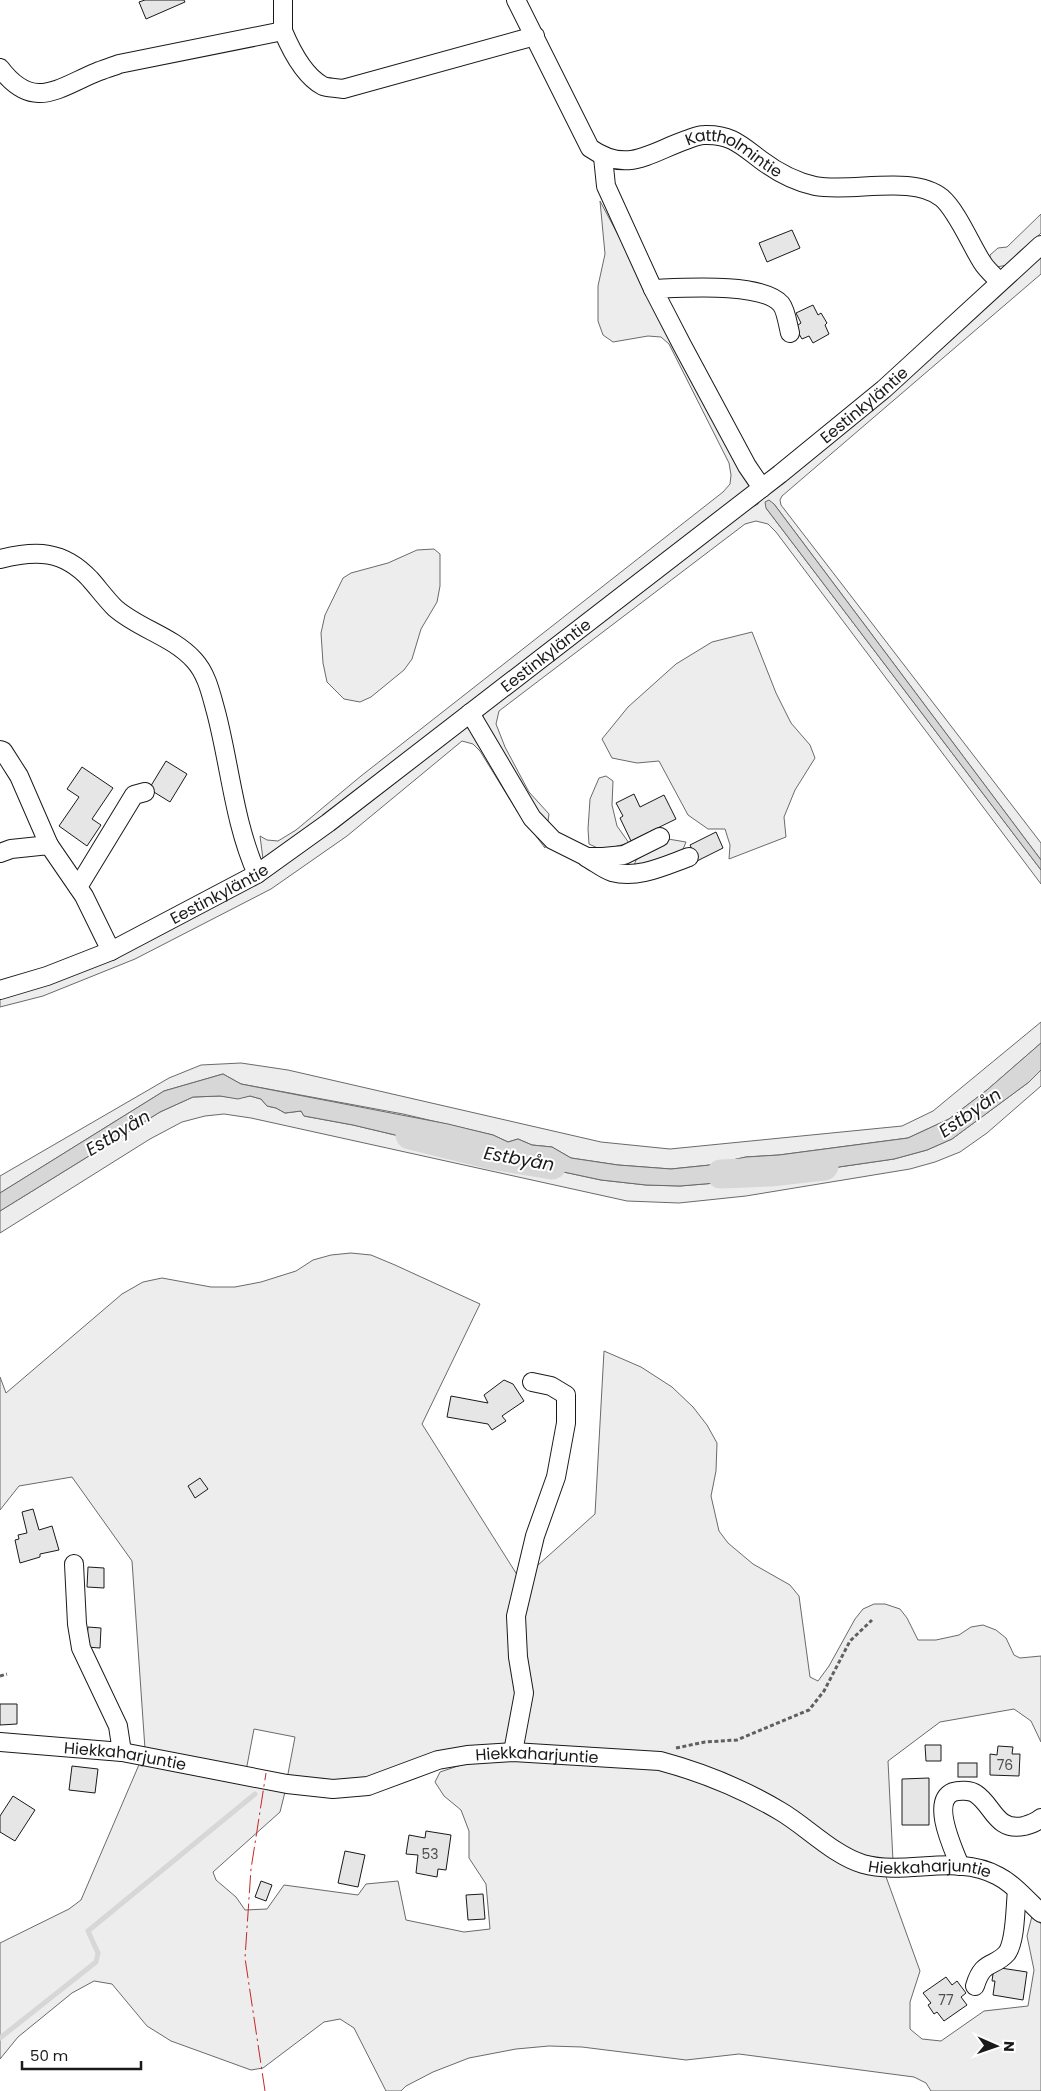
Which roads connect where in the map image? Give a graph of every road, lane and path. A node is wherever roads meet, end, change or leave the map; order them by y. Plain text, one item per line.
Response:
1 (283, 0) edge
2 (516, 0) edge
3 (283, 31) junction
4 (535, 36) junction
5 (0, 68) edge
6 (602, 157) junction
7 (1041, 245) edge
8 (1000, 282) junction
9 (654, 288) junction
10 (790, 333) dead end
11 (762, 488) junction
12 (0, 559) edge
13 (470, 713) junction
14 (0, 750) edge
15 (145, 792) dead end
16 (660, 837) dead end
17 (49, 845) junction
18 (0, 853) edge
19 (689, 856) dead end
20 (587, 857) junction
21 (257, 874) junction
22 (78, 887) junction
23 (111, 951) junction
24 (0, 990) edge
25 (532, 1382) dead end
26 (74, 1564) dead end
27 (872, 1620) dead end
28 (7, 1674) dead end
29 (0, 1676) edge
30 (0, 1742) edge
31 (122, 1752) junction
32 (513, 1752) junction
33 (660, 1761) junction
34 (1041, 1818) edge
35 (960, 1866) junction
36 (1017, 1891) junction
37 (1041, 1913) edge
38 (975, 1986) dead end

1 - 3 street
2 - 4 street
3 - 4 street
3 - 5 street
4 - 6 street
6 - 8 street, Kattholmintie
6 - 9 street
7 - 8 street, Eestinkyläntie
8 - 11 street, Eestinkyläntie
9 - 10 street
9 - 11 street
11 - 13 street, Eestinkyläntie
12 - 21 street
13 - 20 street
13 - 21 street, Eestinkyläntie
14 - 17 street
15 - 22 street
16 - 20 street
17 - 18 street
17 - 22 street
19 - 20 street
21 - 23 street, Eestinkyläntie
22 - 23 street
23 - 24 street, Eestinkyläntie
25 - 32 street
26 - 31 street
27 - 33 path
28 - 29 path
30 - 31 street, Hiekkaharjuntie
31 - 32 street, Hiekkaharjuntie
32 - 33 street, Hiekkaharjuntie
33 - 35 street, Hiekkaharjuntie
34 - 35 street
35 - 36 street, Hiekkaharjuntie
36 - 37 street, Hiekkaharjuntie
36 - 38 street

